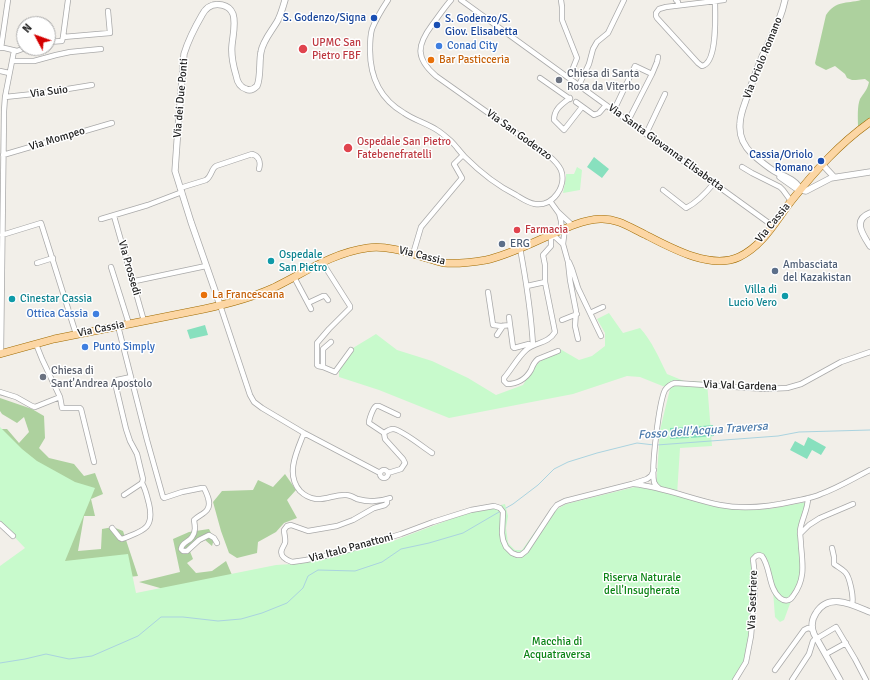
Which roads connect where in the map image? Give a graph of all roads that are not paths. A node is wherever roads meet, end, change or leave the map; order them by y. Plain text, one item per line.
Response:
1 (8, 0) edge
2 (68, 0) edge
3 (285, 0) edge
4 (388, 0) edge
5 (451, 0) edge
6 (461, 0) edge
7 (561, 0) edge
8 (624, 0) edge
9 (676, 0) edge
10 (724, 0) edge
11 (784, 0) edge
12 (715, 1) junction
13 (678, 5) junction
14 (108, 11) dead end
15 (63, 36) junction
16 (56, 41) edge
17 (1, 48) edge
18 (101, 49) dead end
19 (14, 51) joint
20 (658, 57) dead end
21 (12, 61) junction
22 (0, 71) edge
23 (10, 73) junction
24 (652, 74) junction
25 (540, 78) dead end
26 (569, 78) junction
27 (92, 85) dead end
28 (579, 86) junction
29 (665, 94) dead end
30 (5, 97) junction
31 (573, 100) junction
32 (606, 105) junction
33 (582, 107) junction
34 (614, 110) junction
35 (2, 111) edge
36 (628, 121) junction
37 (870, 122) edge
38 (112, 123) dead end
39 (646, 134) junction
40 (1, 145) edge
41 (3, 156) junction
42 (461, 157) dead end
43 (822, 164) junction
44 (742, 167) dead end
45 (259, 169) dead end
46 (870, 172) edge
47 (834, 177) junction
48 (810, 178) junction
49 (714, 183) junction
50 (792, 183) junction
51 (1, 190) edge
52 (181, 190) junction
53 (663, 190) dead end
54 (800, 190) junction
55 (550, 201) junction
56 (791, 201) junction
57 (558, 212) junction
58 (870, 213) edge
59 (114, 216) junction
60 (101, 219) dead end
61 (773, 226) junction
62 (567, 228) junction
63 (2, 233) edge
64 (552, 234) junction
65 (563, 244) junction
66 (870, 246) edge
67 (520, 248) junction
68 (413, 254) junction
69 (52, 258) junction
70 (322, 262) junction
71 (568, 262) junction
72 (37, 264) dead end
73 (206, 266) junction
74 (111, 267) dead end
75 (294, 277) junction
76 (135, 281) dead end
77 (545, 282) junction
78 (527, 286) junction
79 (488, 292) dead end
80 (328, 300) dead end
81 (308, 303) junction
82 (220, 305) junction
83 (603, 307) dead end
84 (311, 308) dead end
85 (590, 313) junction
86 (577, 314) junction
87 (509, 317) dead end
88 (562, 320) dead end
89 (144, 321) junction
90 (128, 324) junction
91 (510, 325) junction
92 (118, 326) junction
93 (503, 326) junction
94 (76, 334) junction
95 (497, 335) dead end
96 (601, 336) dead end
97 (578, 339) dead end
98 (331, 342) dead end
99 (36, 344) junction
100 (532, 346) junction
101 (351, 350) dead end
102 (558, 351) dead end
103 (870, 352) edge
104 (0, 354) edge
105 (322, 367) junction
106 (131, 376) junction
107 (0, 392) edge
108 (60, 397) junction
109 (398, 415) dead end
110 (304, 433) junction
111 (384, 433) junction
112 (432, 453) dead end
113 (94, 462) dead end
114 (654, 470) junction
115 (870, 470) edge
116 (142, 483) junction
117 (632, 484) junction
118 (660, 489) junction
119 (124, 495) dead end
120 (808, 498) junction
121 (853, 504) dead end
122 (0, 524) edge
123 (112, 528) dead end
124 (800, 534) junction
125 (13, 536) dead end
126 (217, 543) dead end
127 (832, 548) dead end
128 (852, 604) junction
129 (870, 612) edge
130 (812, 629) junction
131 (816, 639) junction
132 (846, 643) junction
133 (826, 654) junction
134 (775, 670) dead end
135 (735, 680) edge
136 (792, 680) edge
137 (840, 680) edge
138 (866, 680) edge

1 - 17 street
2 - 15 street
3 - 52 street, Via dei Due Ponti
4 - 55 street
5 - 55 street, Via San Godenzo
6 - 26 street, Via Santa Giovanna Elisabetta
7 - 26 street
8 - 28 street
9 - 13 street
10 - 12 street
11 - 50 street, Via Oriolo Romano
12 - 13 street
12 - 13 street
14 - 15 street
15 - 16 street
17 - 19 street
18 - 21 street
19 - 21 street
20 - 24 street
21 - 23 street
22 - 23 street
23 - 30 street
24 - 34 street
24 - 36 street
25 - 31 street
26 - 28 street, Via Santa Giovanna Elisabetta
27 - 30 street, Via Suio
28 - 32 street, Via Santa Giovanna Elisabetta
29 - 39 street
30 - 35 street
31 - 33 street
31 - 33 street
32 - 33 street
32 - 34 street, Via Santa Giovanna Elisabetta
34 - 36 street, Via Santa Giovanna Elisabetta
35 - 40 street
36 - 39 street, Via Santa Giovanna Elisabetta
37 - 43 main road, Via Cassia
38 - 41 street, Via Mompeo
39 - 49 street, Via Santa Giovanna Elisabetta
40 - 41 street
41 - 51 street
42 - 68 street
43 - 47 street
43 - 48 main road, Via Cassia
44 - 56 street
45 - 52 street
46 - 47 street
47 - 54 street
48 - 50 street
48 - 54 main road, Via Cassia
49 - 53 street
49 - 61 street, Via Santa Giovanna Elisabetta
50 - 54 street, Via Oriolo Romano
50 - 56 street
51 - 63 street
52 - 59 street
52 - 73 street, Via dei Due Ponti
54 - 56 main road, Via Cassia
55 - 57 street
56 - 61 main road, Via Cassia
57 - 62 street
57 - 62 street
58 - 66 street
59 - 60 street
59 - 89 street, Via Prossedi
61 - 62 main road, Via Cassia
62 - 64 main road, Via Cassia
62 - 65 street
63 - 69 street
63 - 104 street
64 - 65 street
64 - 67 main road, Via Cassia
64 - 77 street
65 - 71 street
67 - 68 main road, Via Cassia
67 - 78 street
68 - 70 main road, Via Cassia
69 - 72 street
69 - 94 street
70 - 75 main road, Via Cassia
70 - 105 street
71 - 85 street
71 - 86 street
73 - 76 street
73 - 82 street, Via dei Due Ponti
74 - 90 street
75 - 81 street
75 - 82 main road, Via Cassia
77 - 78 street
77 - 100 street
78 - 100 street
79 - 93 street
80 - 81 street
81 - 84 street
82 - 89 main road, Via Cassia
82 - 110 street
83 - 85 street
85 - 96 street
86 - 88 street
86 - 97 street
87 - 91 street
89 - 90 main road, Via Cassia
90 - 92 main road, Via Cassia
91 - 93 street
91 - 100 street
92 - 94 main road, Via Cassia
92 - 106 street
93 - 95 street
94 - 99 main road, Via Cassia
98 - 105 street
99 - 104 main road, Via Cassia
99 - 108 street
100 - 102 street
101 - 105 street
103 - 114 street, Via Val Gardena
106 - 116 street
106 - 126 street
107 - 108 street
108 - 113 street
109 - 111 street
110 - 111 street
110 - 117 street, Via Italo Panattoni
111 - 112 street
114 - 117 street
114 - 118 street
115 - 120 street
116 - 119 street
116 - 123 street
117 - 118 street
118 - 120 street
120 - 124 street, Via Sestriere
121 - 124 street
122 - 125 street
124 - 135 street, Via Sestriere
127 - 128 street
128 - 129 street
128 - 130 street
130 - 131 street
130 - 134 street
131 - 132 street
131 - 133 street
131 - 136 street
132 - 133 street
132 - 138 street
133 - 137 street

